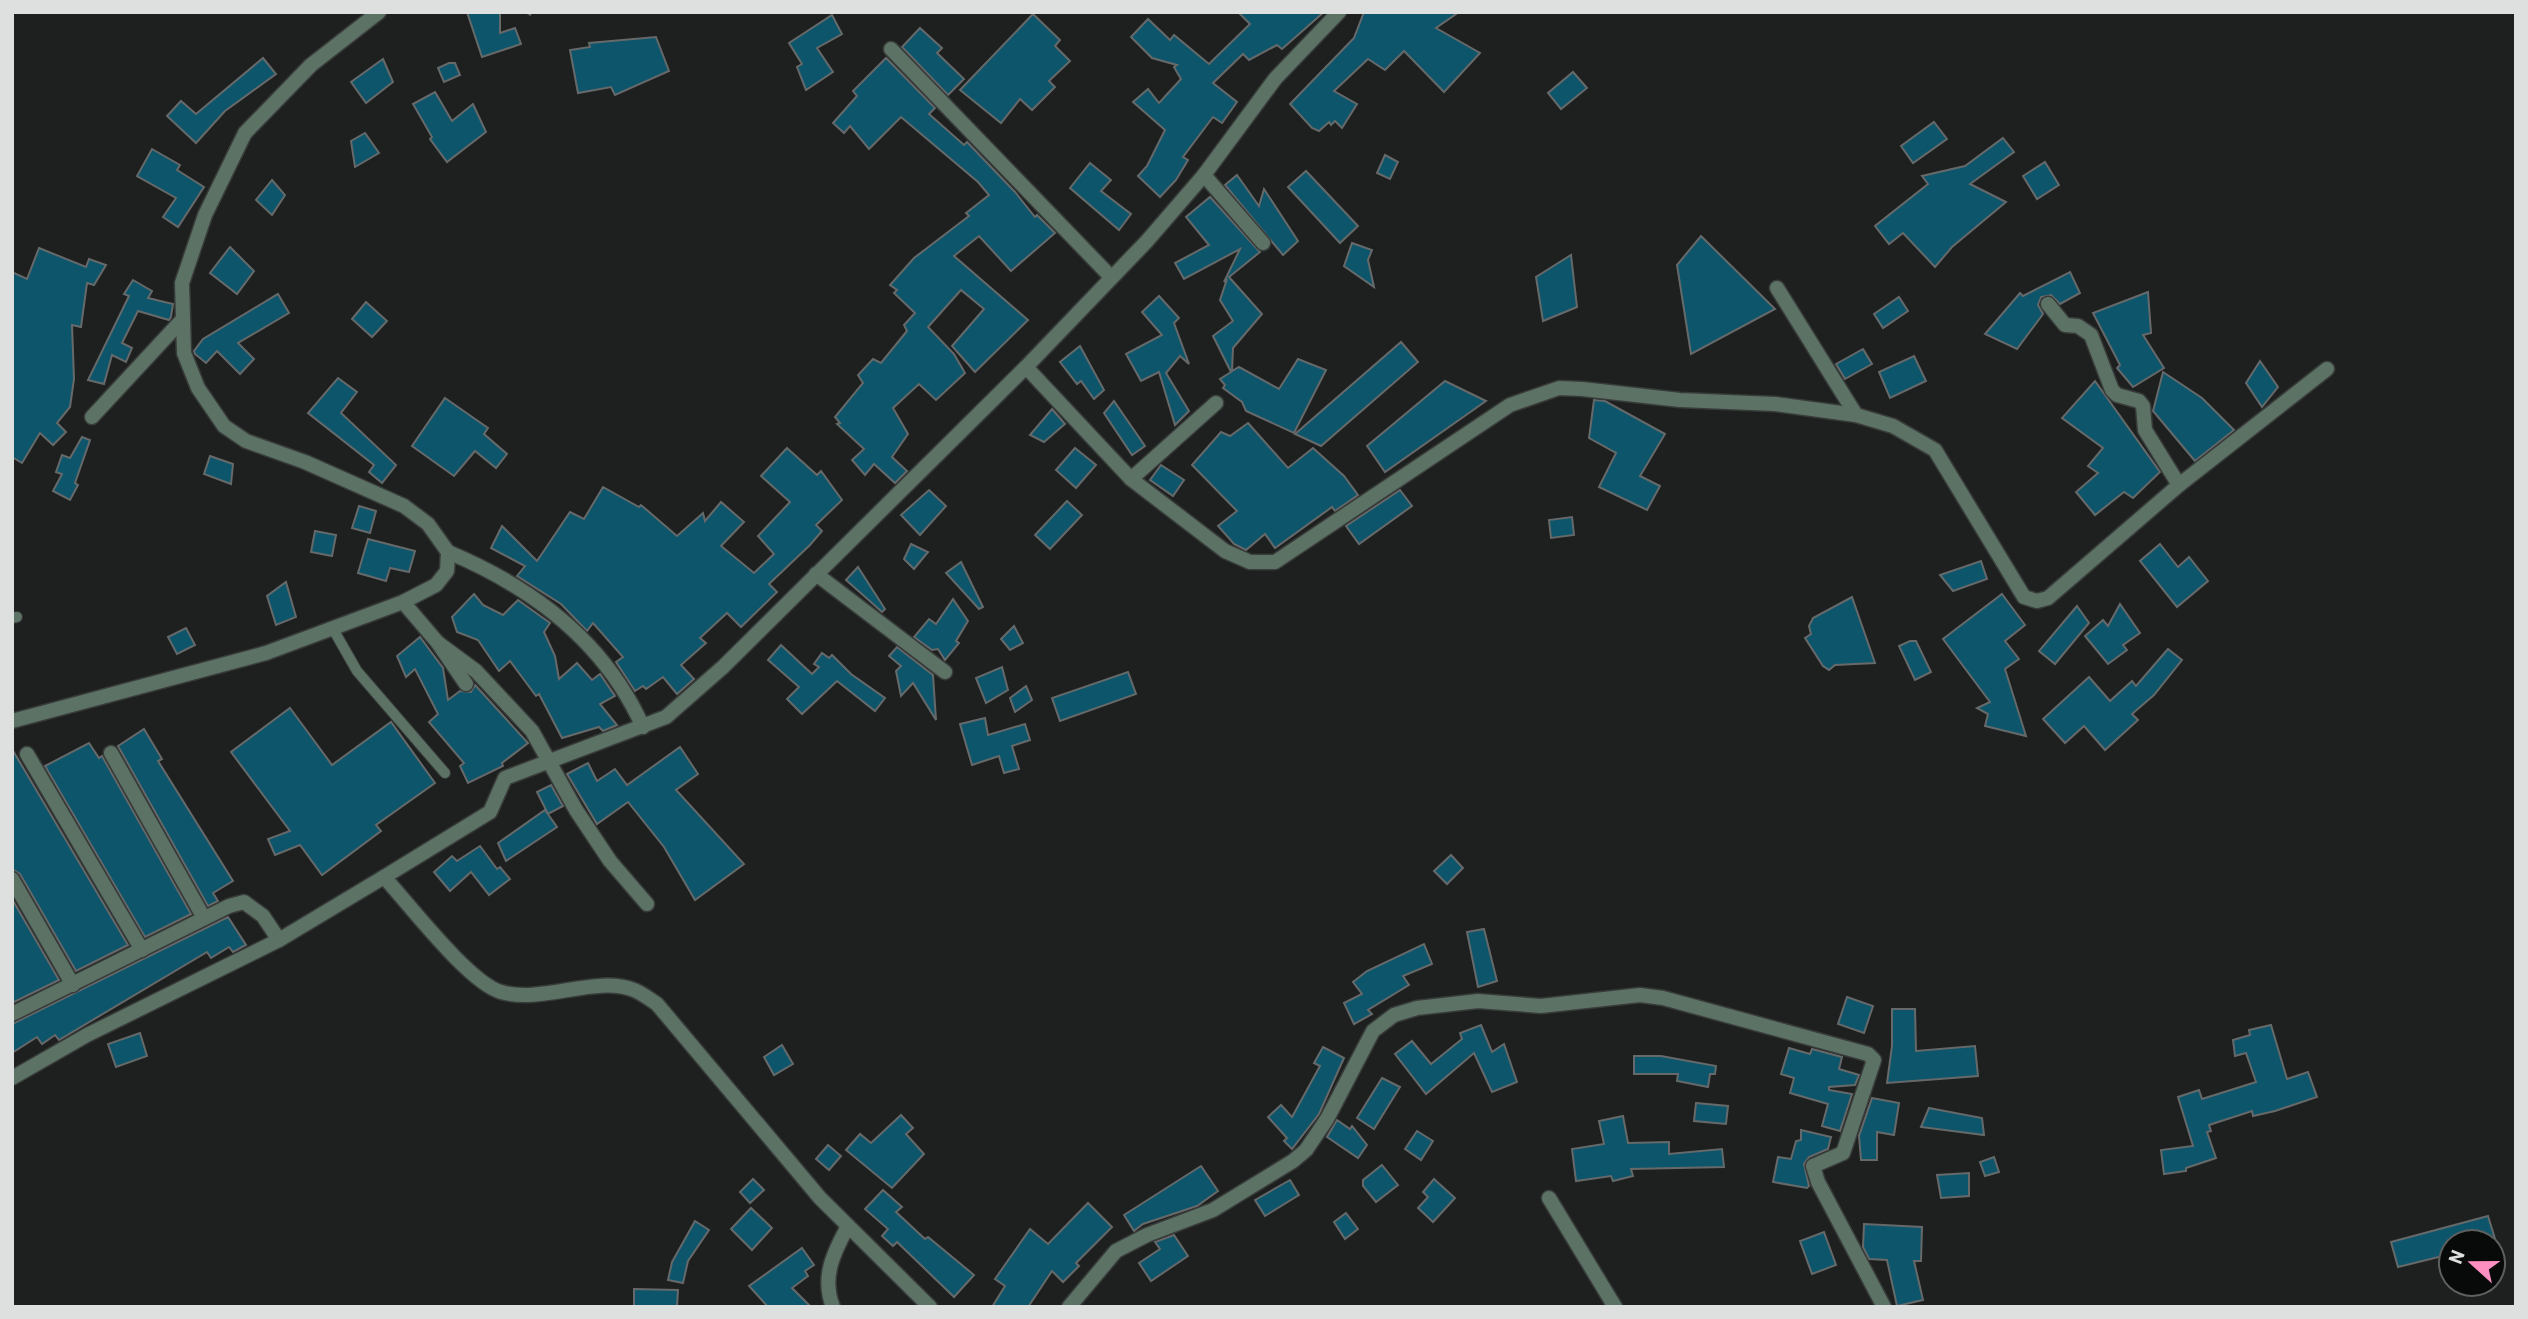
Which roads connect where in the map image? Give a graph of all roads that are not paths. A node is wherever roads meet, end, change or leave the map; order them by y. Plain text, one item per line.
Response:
1 (380, 12) edge
2 (1339, 12) edge
3 (891, 49) dead end
4 (1204, 175) junction
5 (1263, 243) dead end
6 (1111, 277) junction
7 (1777, 288) dead end
8 (2048, 304) dead end
9 (181, 320) junction
10 (1026, 367) junction
11 (2327, 369) dead end
12 (1216, 403) dead end
13 (1856, 415) junction
14 (92, 417) dead end
15 (1131, 479) junction
16 (2179, 485) junction
17 (448, 552) junction
18 (816, 573) junction
19 (403, 602) junction
20 (333, 629) junction
21 (438, 643) junction
22 (945, 672) dead end
23 (466, 684) dead end
24 (15, 718) edge
25 (643, 727) junction
26 (111, 753) dead end
27 (27, 754) dead end
28 (550, 761) junction
29 (444, 773) dead end
30 (384, 877) junction
31 (12, 879) edge
32 (647, 904) dead end
33 (204, 918) junction
34 (279, 940) junction
35 (142, 950) junction
36 (73, 985) junction
37 (12, 1014) edge
38 (12, 1078) edge
39 (1549, 1198) dead end
40 (848, 1226) junction
41 (833, 1307) edge
42 (930, 1307) edge
43 (1069, 1307) edge
44 (1615, 1307) edge
45 (1884, 1307) edge

1 - 9 street
2 - 4 street
3 - 6 street
4 - 5 street
4 - 6 street
6 - 10 street
7 - 13 street
8 - 16 street
9 - 14 street
9 - 17 street
10 - 15 street
10 - 18 street
11 - 16 street
12 - 15 street
13 - 15 street
13 - 16 street
17 - 19 street
17 - 25 street
18 - 22 street
18 - 25 street
19 - 20 street
19 - 21 street
20 - 24 street
20 - 29 lane
21 - 23 street
21 - 28 street
25 - 28 street
26 - 33 street
27 - 35 street
28 - 30 street
28 - 32 street
30 - 34 street
30 - 40 street
31 - 36 street
33 - 34 street
33 - 35 street
34 - 38 street
35 - 36 street
36 - 37 street
39 - 44 street
40 - 41 street
40 - 42 street
43 - 45 street

